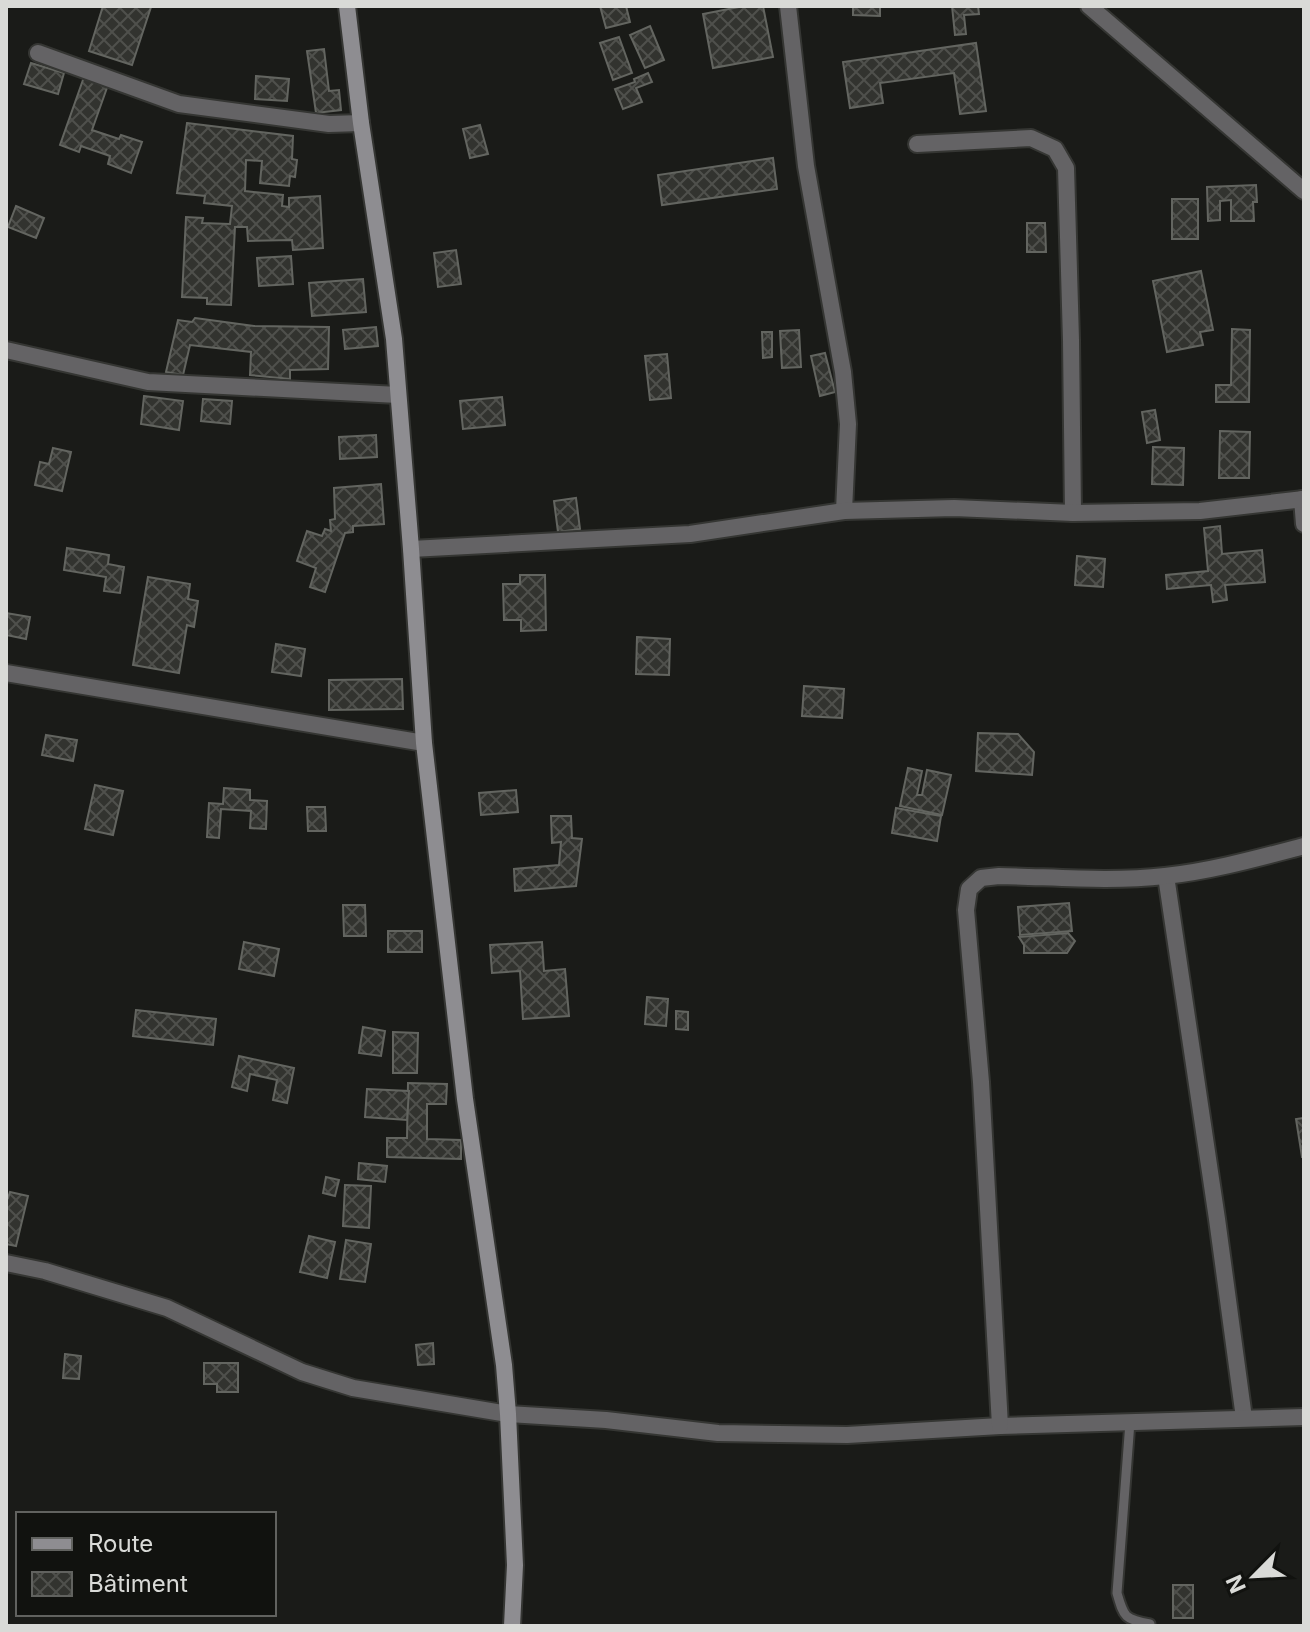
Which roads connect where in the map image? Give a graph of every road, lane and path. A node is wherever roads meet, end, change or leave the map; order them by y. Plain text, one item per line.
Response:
1 (347, 6) edge
2 (788, 6) edge
3 (1089, 6) edge
4 (38, 53) dead end
5 (361, 123) junction
6 (917, 144) dead end
7 (1304, 191) edge
8 (6, 350) edge
9 (398, 395) junction
10 (1303, 499) edge
11 (844, 511) junction
12 (1073, 513) junction
13 (1304, 524) edge
14 (411, 549) junction
15 (6, 673) edge
16 (424, 743) junction
17 (1304, 846) edge
18 (1166, 876) junction
19 (6, 1263) edge
20 (508, 1414) junction
21 (1304, 1417) edge
22 (1244, 1418) junction
23 (1130, 1422) junction
24 (1000, 1426) junction
25 (1150, 1624) edge
26 (512, 1626) edge

1 - 5 street
2 - 11 street
3 - 7 street
4 - 5 street
5 - 9 street
6 - 12 street
8 - 9 street
9 - 14 street
10 - 12 street
10 - 13 street
11 - 12 street
11 - 14 street
14 - 16 street
15 - 16 street
16 - 20 street
17 - 18 street
18 - 22 street
18 - 24 street
19 - 20 street
20 - 24 street
20 - 26 street
21 - 22 street
22 - 23 street
23 - 24 street
23 - 25 lane

